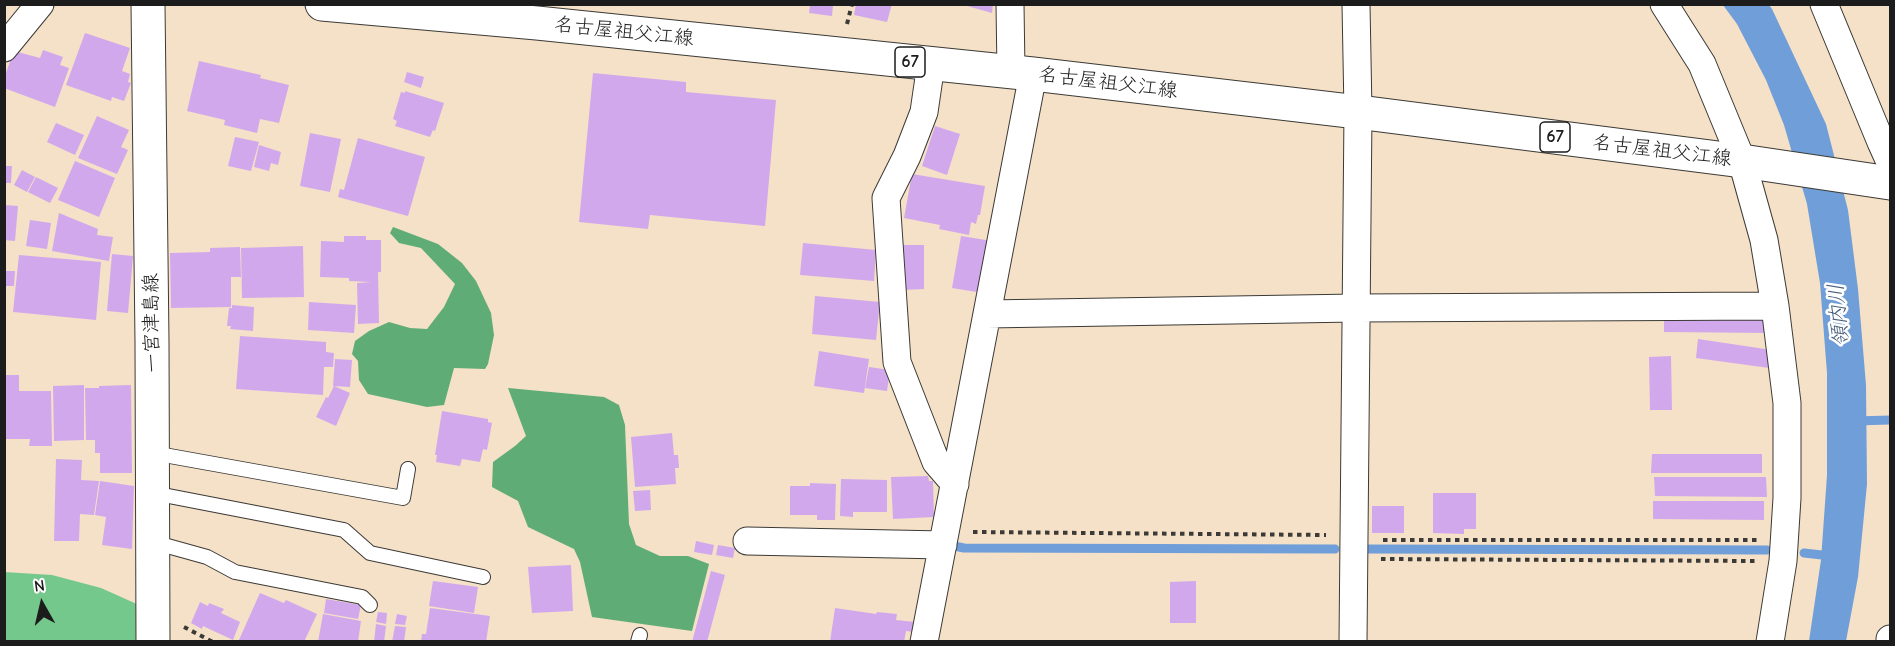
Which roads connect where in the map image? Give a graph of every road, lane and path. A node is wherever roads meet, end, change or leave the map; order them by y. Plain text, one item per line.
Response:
1 (40, 4) edge
2 (148, 4) edge
3 (322, 4) edge
4 (1010, 4) edge
5 (1356, 4) edge
6 (1664, 4) edge
7 (1824, 4) edge
8 (463, 10) edge
9 (4, 48) edge
10 (931, 64) junction
11 (1022, 73) junction
12 (1358, 112) junction
13 (1748, 162) junction
14 (1887, 176) edge
15 (1775, 306) junction
16 (1356, 308) junction
17 (987, 314) junction
18 (153, 453) junction
19 (408, 469) dead end
20 (955, 484) junction
21 (153, 493) junction
22 (944, 538) junction
23 (747, 541) dead end
24 (153, 542) junction
25 (1354, 545) junction
26 (1784, 551) junction
27 (483, 577) dead end
28 (370, 605) dead end
29 (153, 642) edge
30 (924, 642) edge
31 (1353, 642) edge
32 (1770, 642) edge

1 - 9 street
2 - 18 main road, 一宮津島線
3 - 8 main road, 名古屋祖父江線 / 67
4 - 11 street
5 - 12 street
6 - 13 street
7 - 14 street
8 - 10 main road, 名古屋祖父江線 / 67
10 - 11 main road, 名古屋祖父江線 / 67
10 - 20 street
11 - 12 main road, 名古屋祖父江線 / 67
11 - 17 street
12 - 13 main road, 名古屋祖父江線 / 67
12 - 16 street
13 - 14 main road, 名古屋祖父江線 / 67
13 - 15 street
15 - 16 street
15 - 26 street
16 - 17 street
16 - 25 street
17 - 20 street
18 - 19 lane
18 - 21 main road, 一宮津島線
20 - 22 street
21 - 24 main road, 一宮津島線
21 - 27 lane
22 - 23 street
22 - 25 path
22 - 30 street
24 - 28 lane
24 - 29 main road, 一宮津島線
25 - 26 path
25 - 26 path
25 - 31 street
26 - 32 street

